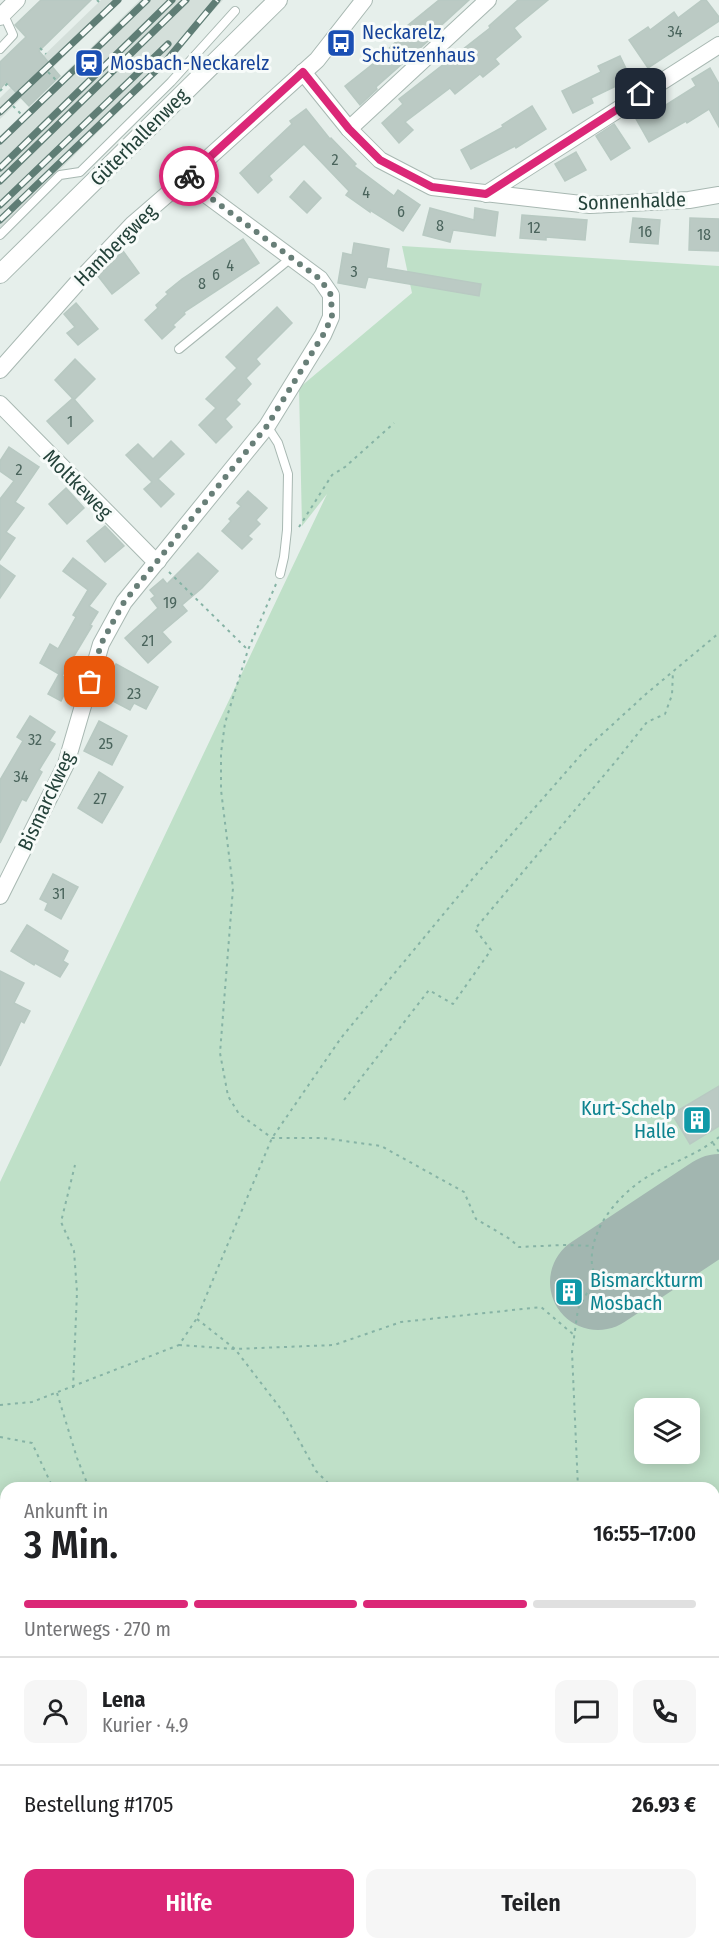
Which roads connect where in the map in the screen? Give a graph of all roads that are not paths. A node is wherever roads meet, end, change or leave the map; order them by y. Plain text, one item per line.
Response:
1 (17, 0) edge
2 (278, 0) edge
3 (364, 0) edge
4 (488, 0) edge
5 (235, 11) dead end
6 (2, 15) edge
7 (719, 45) edge
8 (0, 49) edge
9 (303, 72) junction
10 (176, 89) junction
11 (349, 129) junction
12 (185, 179) junction
13 (486, 194) junction
14 (719, 195) edge
15 (0, 235) edge
16 (291, 258) junction
17 (0, 274) edge
18 (179, 350) dead end
19 (0, 370) edge
20 (0, 404) edge
21 (267, 426) junction
22 (158, 561) junction
23 (280, 574) road end
24 (0, 896) edge

1 - 6 street
2 - 10 street, Güterhallenweg
3 - 9 street, Hambergweg
4 - 11 street
5 - 10 lane
6 - 8 lane
7 - 13 street
9 - 11 street, Sonnenhalde
9 - 12 street, Hambergweg
10 - 15 lane
10 - 17 street, Güterhallenweg
11 - 13 street, Sonnenhalde
12 - 16 street, Bismarckweg
12 - 19 street, Hambergweg
13 - 14 street, Sonnenhalde
16 - 18 lane
16 - 21 street, Bismarckweg
20 - 22 street, Moltkeweg
21 - 22 street, Bismarckweg
21 - 23 lane
22 - 24 street, Bismarckweg

